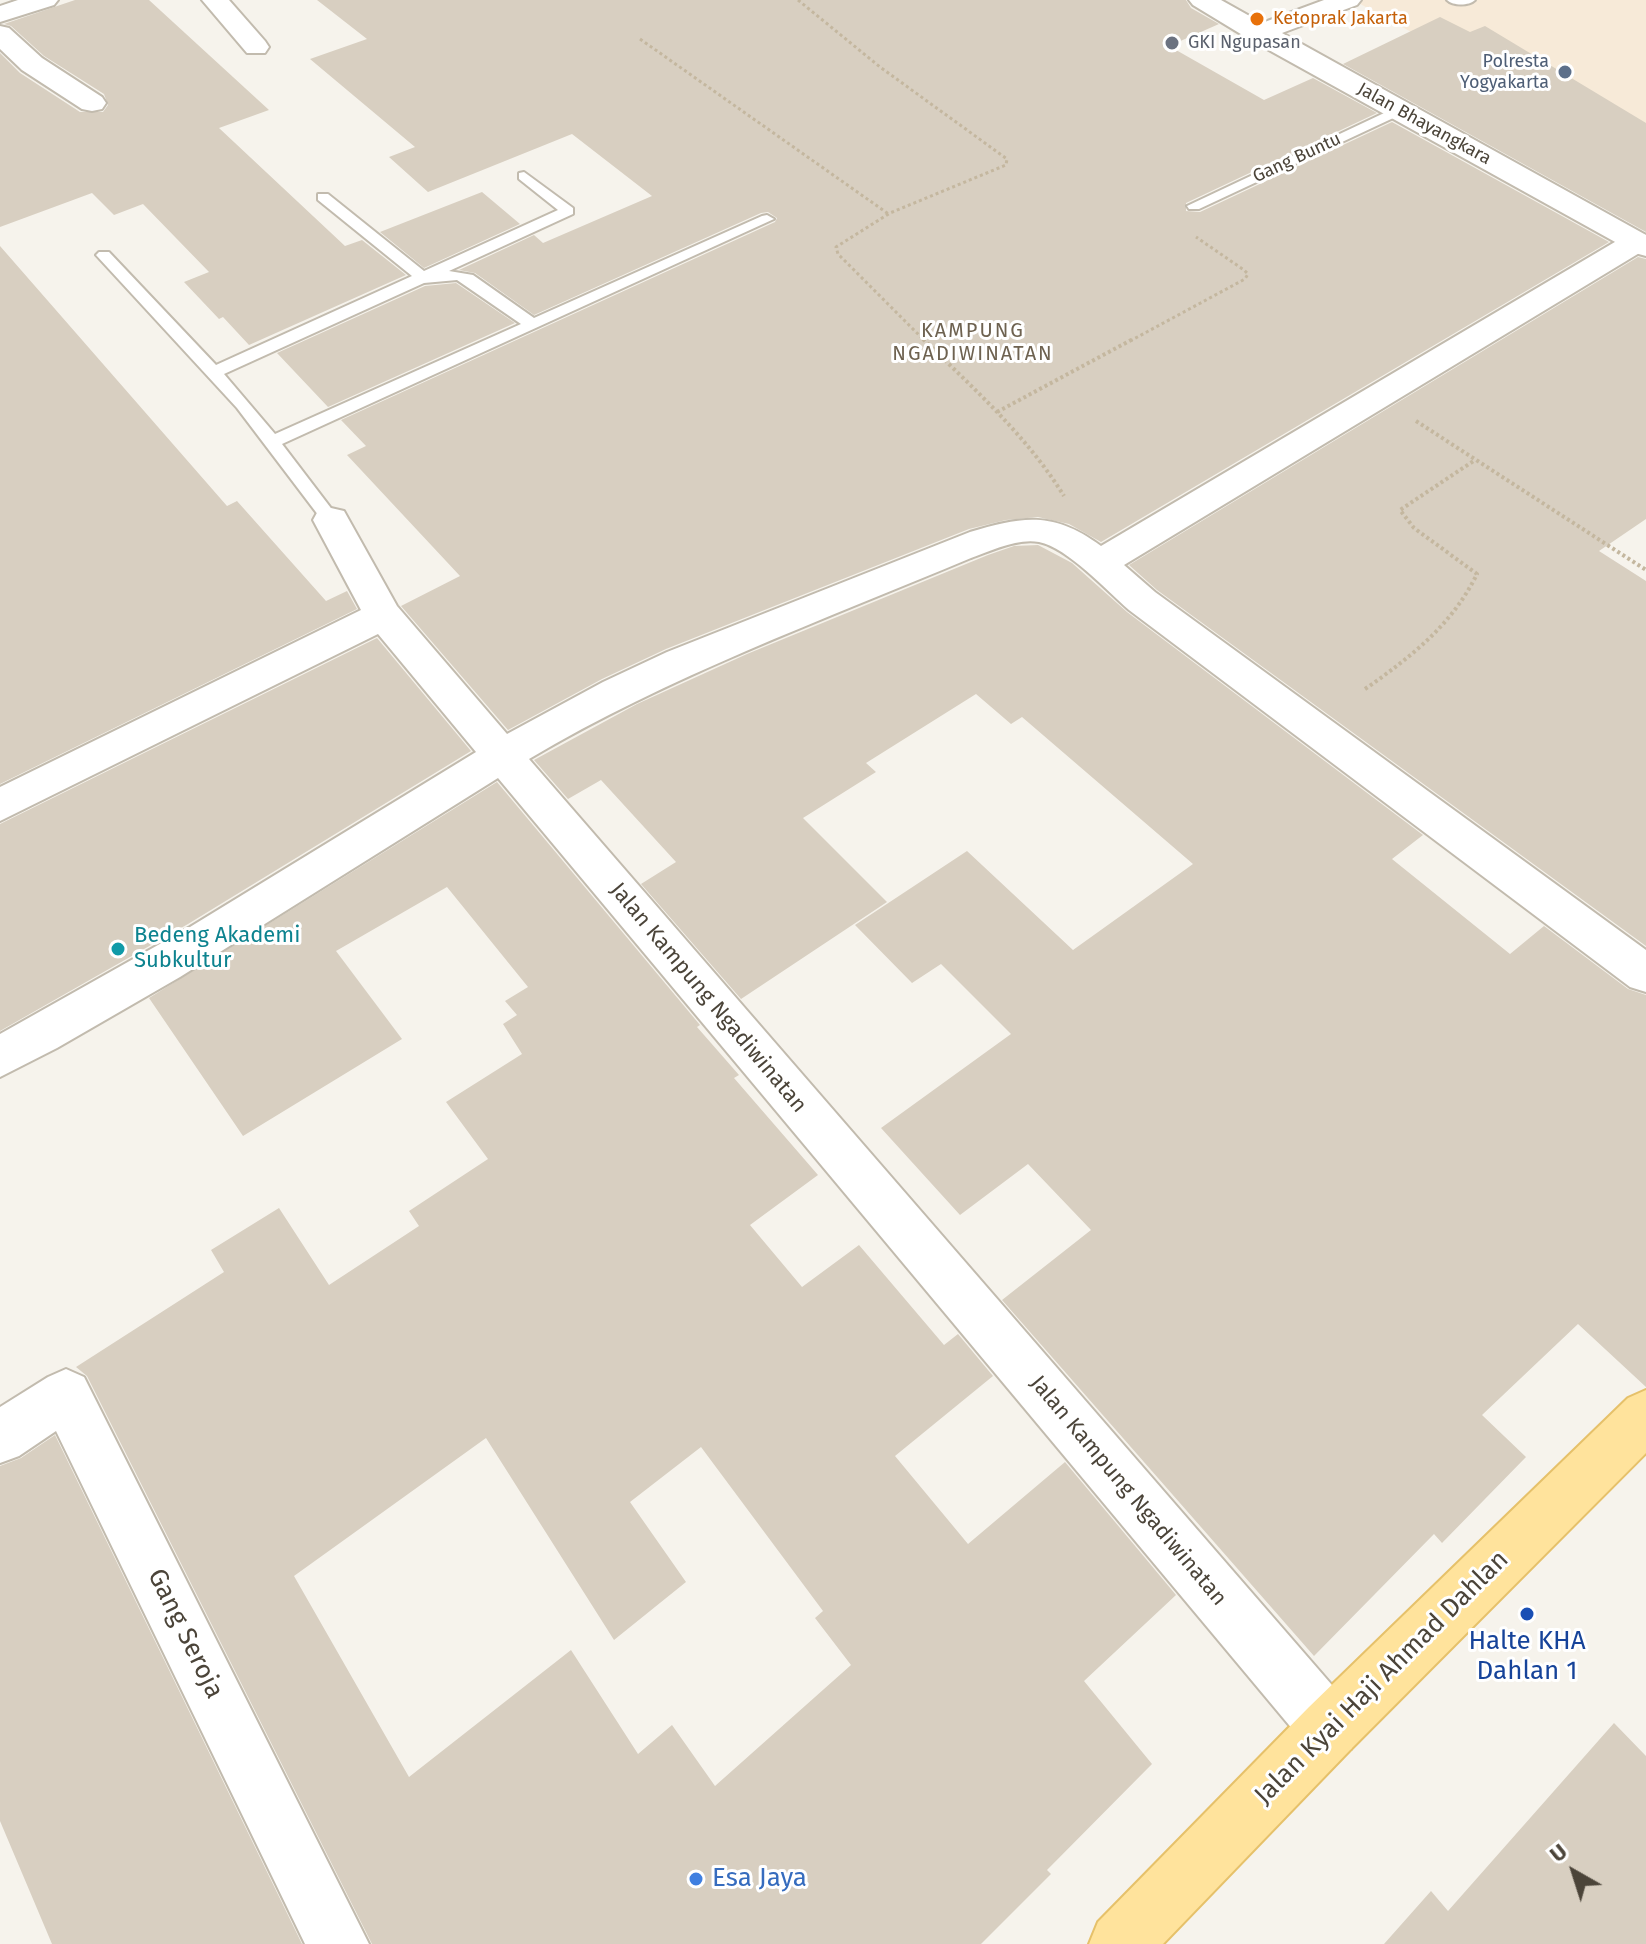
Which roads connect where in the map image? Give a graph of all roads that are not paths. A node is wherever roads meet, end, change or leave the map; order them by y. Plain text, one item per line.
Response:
1 (45, 0) edge
2 (215, 0) edge
3 (1202, 0) edge
4 (1348, 0) edge
5 (1453, 0) edge
6 (1469, 0) edge
7 (0, 14) edge
8 (1258, 33) junction
9 (0, 34) edge
10 (256, 47) dead end
11 (92, 103) dead end
12 (1399, 110) junction
13 (524, 176) dead end
14 (323, 197) dead end
15 (1194, 206) dead end
16 (767, 219) dead end
17 (1641, 244) edge
18 (104, 255) dead end
19 (423, 278) junction
20 (533, 325) junction
21 (213, 373) junction
22 (272, 442) junction
23 (331, 520) joint
24 (1085, 554) junction
25 (383, 615) junction
26 (502, 755) junction
27 (0, 805) edge
28 (1646, 974) edge
29 (0, 1057) edge
30 (1646, 1416) edge
31 (0, 1437) edge
32 (1330, 1728) junction
33 (338, 1944) edge
34 (1120, 1944) edge

1 - 7 street
2 - 10 street
3 - 8 street, Jalan Bhayangkara
4 - 8 street
5 - 6 lane
8 - 12 street, Jalan Bhayangkara
9 - 11 street
12 - 15 lane, Gang Buntu
12 - 17 street, Jalan Bhayangkara
13 - 19 lane
14 - 19 lane
16 - 20 lane
17 - 24 street
18 - 21 lane, Jalan Kampung Ngadiwinatan
19 - 20 lane
19 - 21 lane
20 - 22 lane
21 - 22 lane, Jalan Kampung Ngadiwinatan
22 - 23 lane, Jalan Kampung Ngadiwinatan
23 - 25 street, Jalan Kampung Ngadiwinatan
24 - 26 street
24 - 28 street
25 - 26 street, Jalan Kampung Ngadiwinatan
25 - 27 street
26 - 29 street
26 - 32 street, Jalan Kampung Ngadiwinatan
30 - 32 main road, Jalan Kyai Haji Ahmad Dahlan
31 - 33 street, Gang Seroja
32 - 34 main road, Jalan Kyai Haji Ahmad Dahlan

